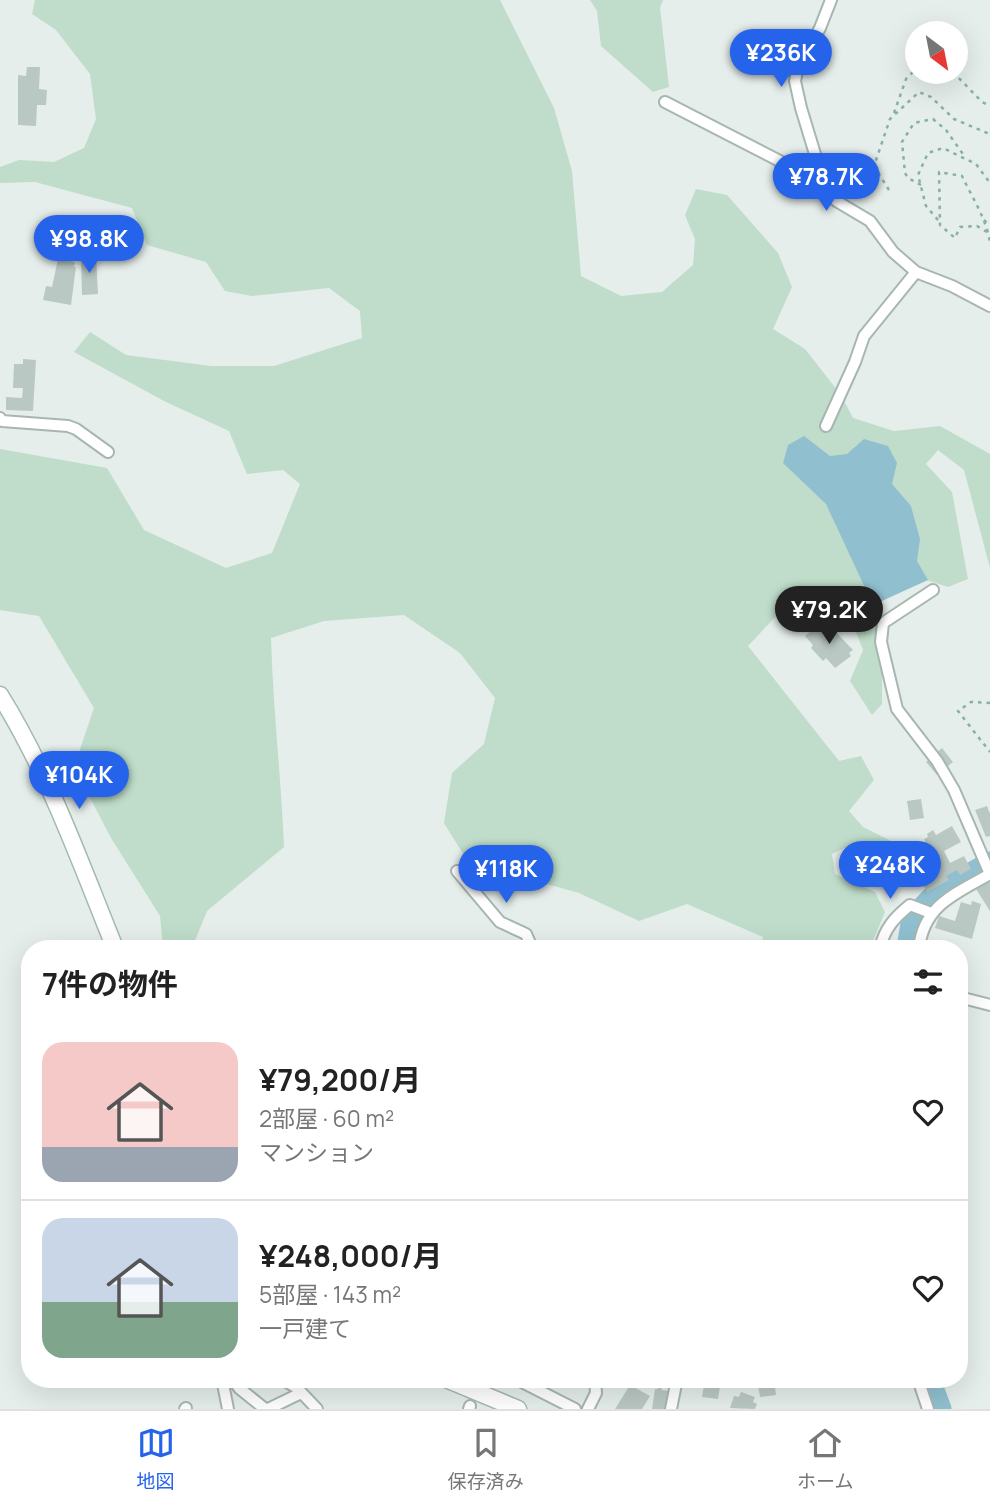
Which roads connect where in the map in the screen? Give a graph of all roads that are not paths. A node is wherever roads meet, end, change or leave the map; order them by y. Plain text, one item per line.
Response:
1 (831, 0) edge
2 (665, 102) dead end
3 (819, 187) junction
4 (916, 272) junction
5 (990, 306) edge
6 (0, 418) edge
7 (826, 426) dead end
8 (108, 452) dead end
9 (933, 590) dead end
10 (0, 695) edge
11 (457, 871) dead end
12 (990, 874) edge
13 (931, 912) junction
14 (112, 940) edge
15 (529, 940) edge
16 (882, 940) edge
17 (920, 940) edge
18 (968, 1000) edge
19 (990, 1005) edge
20 (224, 1388) edge
21 (239, 1388) edge
22 (294, 1388) edge
23 (467, 1388) edge
24 (534, 1388) edge
25 (595, 1388) edge
26 (675, 1388) edge
27 (921, 1388) edge
28 (301, 1393) junction
29 (228, 1409) edge
30 (267, 1409) edge
31 (317, 1409) edge
32 (517, 1409) edge
33 (575, 1409) edge
34 (588, 1409) edge
35 (671, 1409) edge
36 (928, 1409) edge

1 - 3 street
2 - 3 street
3 - 4 street
4 - 5 street
4 - 7 street
6 - 8 street
9 - 12 street
10 - 14 main road
11 - 15 street
12 - 13 street
13 - 16 street
13 - 17 street
18 - 19 street
20 - 29 street
21 - 30 street
22 - 28 street
23 - 32 main road
24 - 33 street
25 - 34 street
26 - 35 street
27 - 36 street
28 - 30 street
28 - 31 street

